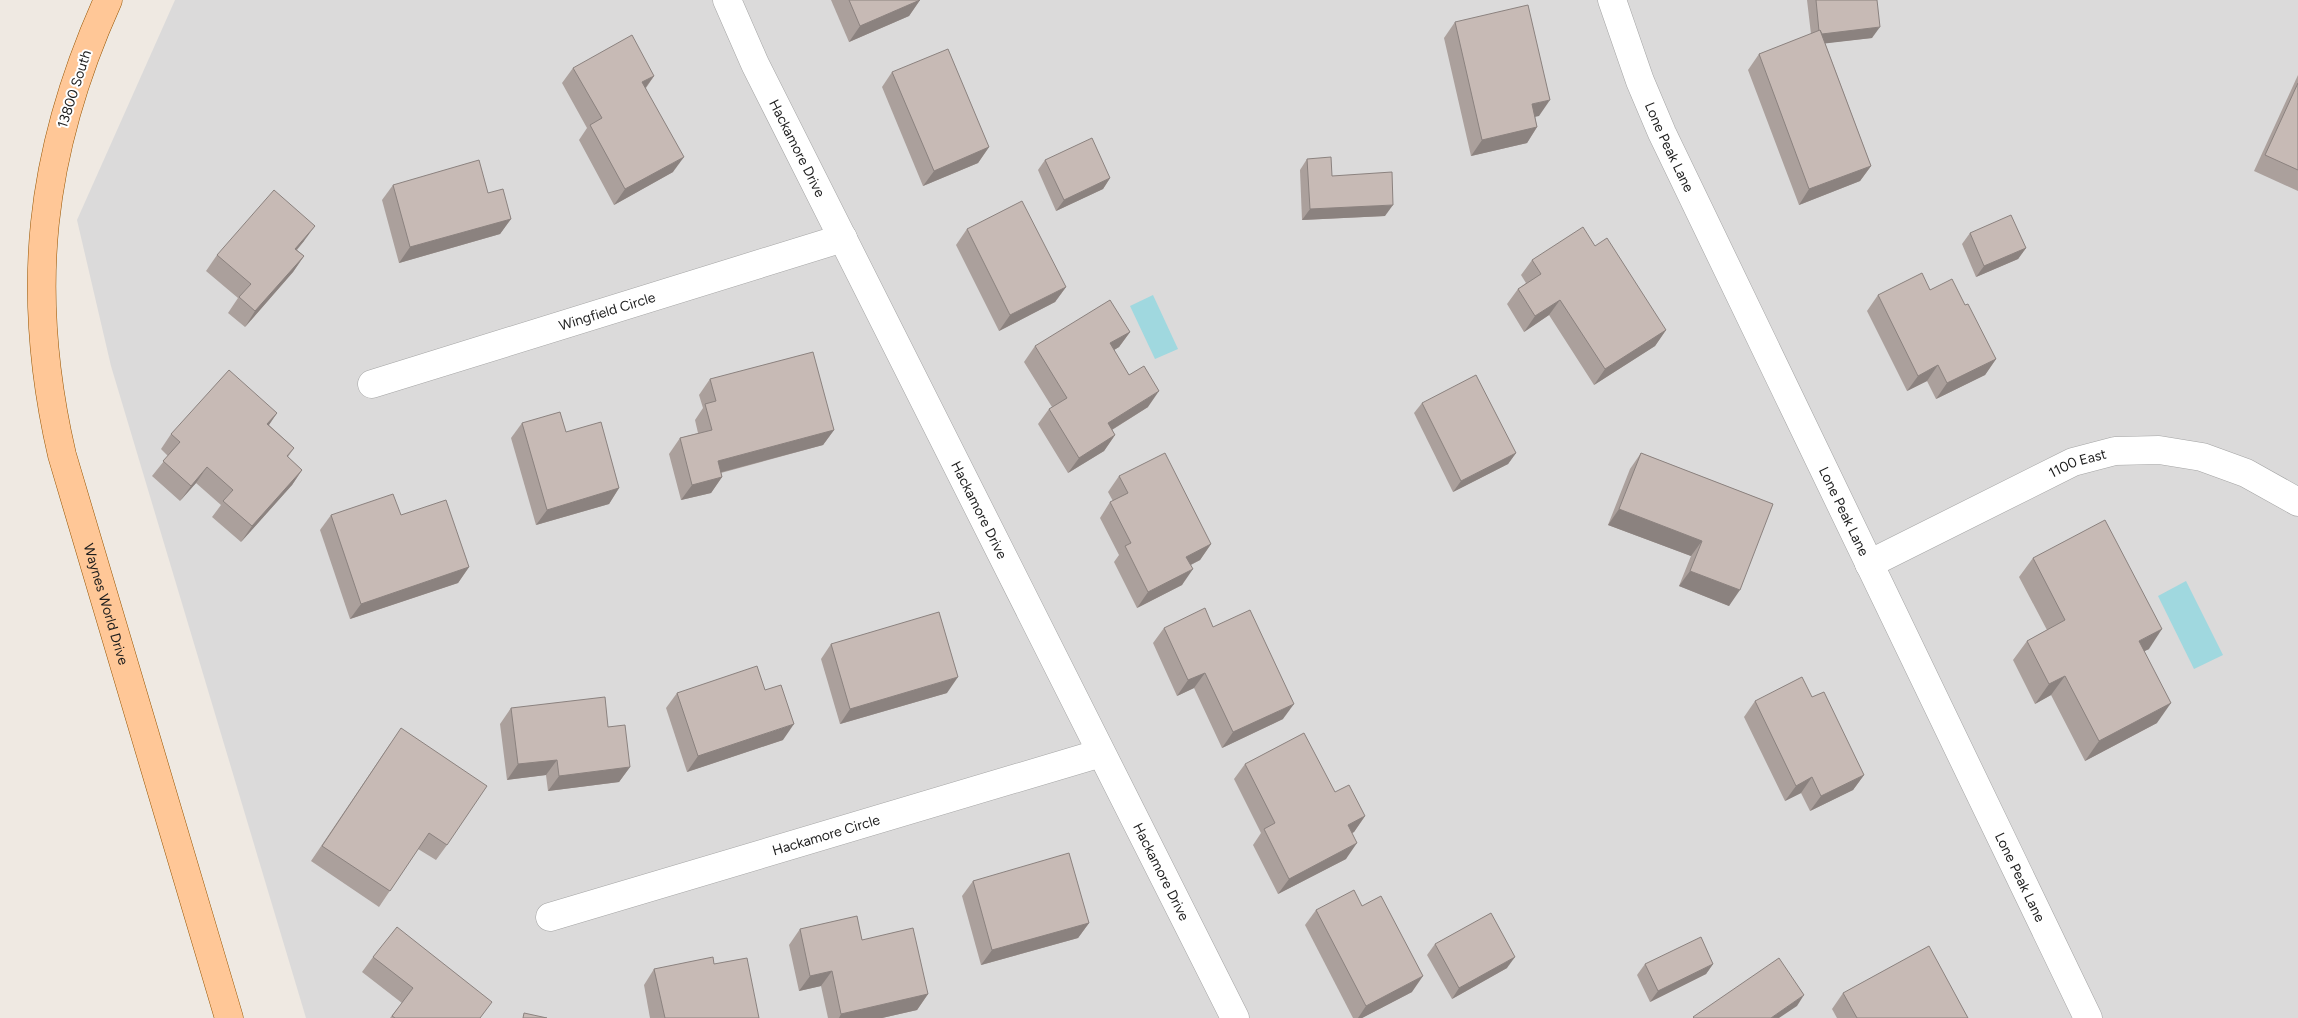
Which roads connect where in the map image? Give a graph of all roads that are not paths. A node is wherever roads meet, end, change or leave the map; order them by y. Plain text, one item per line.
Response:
1 (108, 0) edge
2 (727, 0) edge
3 (1612, 0) edge
4 (50, 182) joint
5 (843, 238) junction
6 (372, 384) dead end
7 (2296, 494) edge
8 (1870, 564) junction
9 (1101, 753) junction
10 (550, 917) dead end
11 (229, 1018) edge
12 (1235, 1018) edge
13 (2088, 1018) edge

1 - 4 main road, 13800 South
2 - 5 street, Hackamore Drive
3 - 8 street, Lone Peak Lane
4 - 11 main road, Waynes World Drive
5 - 6 street, Wingfield Circle
5 - 9 street, Hackamore Drive
7 - 8 street, 1100 East
8 - 13 street, Lone Peak Lane
9 - 10 street, Hackamore Circle
9 - 12 street, Hackamore Drive

